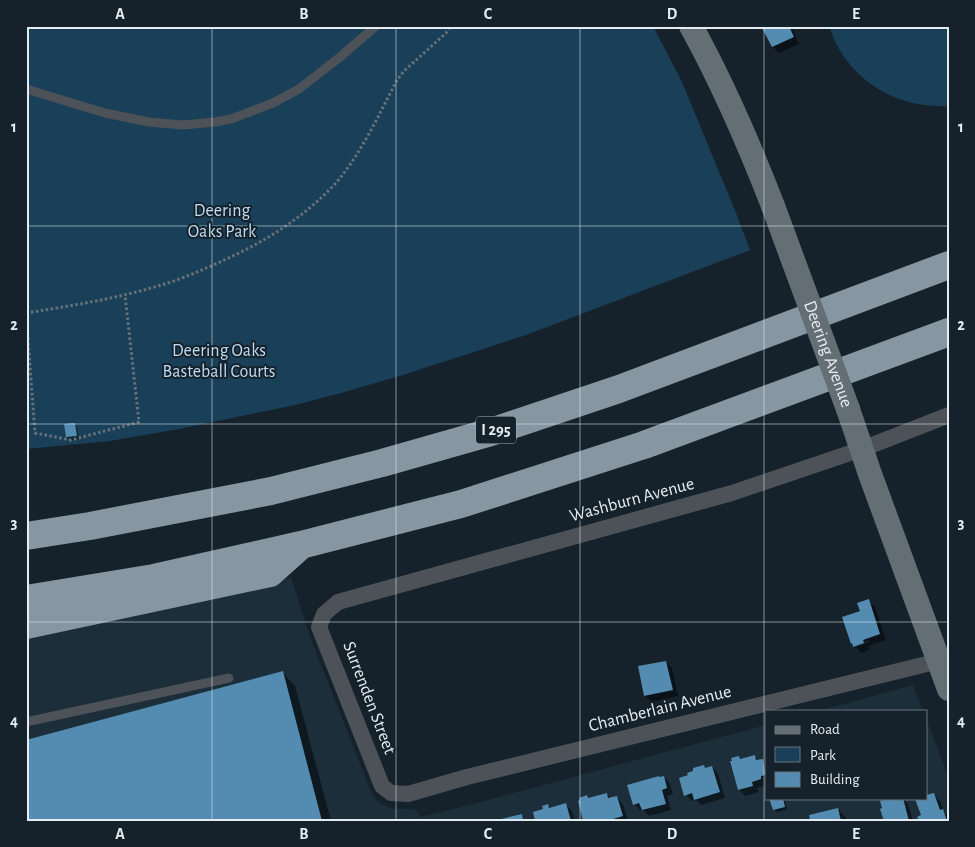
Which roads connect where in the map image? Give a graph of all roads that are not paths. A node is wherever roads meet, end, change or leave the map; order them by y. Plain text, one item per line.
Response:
1 (376, 26) edge
2 (691, 26) edge
3 (26, 90) edge
4 (949, 265) edge
5 (949, 332) edge
6 (949, 415) edge
7 (862, 449) junction
8 (26, 526) edge
9 (90, 526) junction
10 (26, 536) edge
11 (301, 545) junction
12 (26, 599) edge
13 (324, 614) joint
14 (26, 625) edge
15 (939, 661) junction
16 (229, 678) dead end
17 (949, 689) edge
18 (26, 722) edge
19 (391, 793) joint

1 - 3 lane
2 - 7 main road, Deering Avenue, bridge
4 - 9 highway, I 295
5 - 11 highway
6 - 7 street, Washburn Avenue
7 - 13 street, Washburn Avenue
7 - 15 main road, Deering Avenue
8 - 9 highway
9 - 10 highway, I 295
11 - 12 highway
11 - 14 highway
13 - 19 street, Surrenden Street
15 - 17 main road, Deering Avenue
15 - 19 street, Chamberlain Avenue
16 - 18 lane

